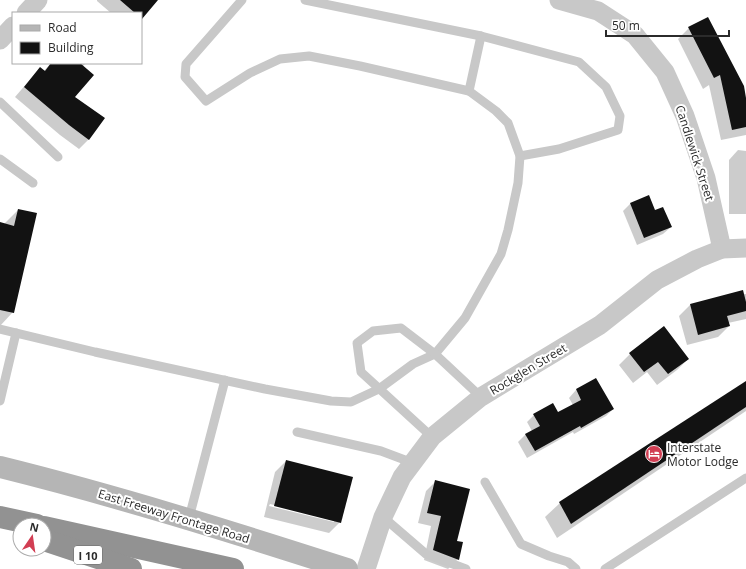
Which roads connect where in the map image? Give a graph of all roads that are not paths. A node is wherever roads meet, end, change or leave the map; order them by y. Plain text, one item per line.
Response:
1 (38, 0) edge
2 (242, 0) edge
3 (305, 0) edge
4 (559, 0) edge
5 (27, 12) edge
6 (12, 27) edge
7 (481, 36) junction
8 (0, 40) edge
9 (469, 91) junction
10 (0, 102) edge
11 (520, 156) junction
12 (58, 157) dead end
13 (0, 159) edge
14 (33, 183) dead end
15 (746, 248) edge
16 (722, 249) junction
17 (0, 329) edge
18 (16, 333) junction
19 (435, 354) junction
20 (225, 380) junction
21 (379, 389) junction
22 (481, 397) junction
23 (0, 401) edge
24 (297, 432) dead end
25 (432, 437) junction
26 (0, 454) edge
27 (413, 463) junction
28 (0, 467) edge
29 (746, 478) edge
30 (57, 481) junction
31 (485, 482) dead end
32 (0, 517) edge
33 (383, 517) junction
34 (189, 518) junction
35 (12, 520) edge
36 (0, 526) edge
37 (52, 529) edge
38 (12, 530) edge
39 (52, 543) edge
40 (368, 562) edge
41 (132, 569) edge
42 (233, 569) edge
43 (347, 569) edge
44 (466, 569) edge
45 (576, 569) edge
46 (605, 569) edge

1 - 5 street
2 - 9 lane
3 - 7 lane
4 - 16 street, Candlewick Street
6 - 8 street
7 - 9 lane
7 - 11 lane
9 - 11 lane
10 - 12 lane
11 - 19 lane
13 - 14 lane
15 - 16 street, Rockglen Street
16 - 22 street, Rockglen Street
17 - 18 lane
18 - 20 lane
18 - 23 lane
19 - 21 lane
19 - 21 lane
19 - 22 lane
20 - 21 lane
20 - 34 lane
21 - 25 lane
22 - 25 street, Rockglen Street
24 - 27 lane
25 - 27 street, Rockglen Street
26 - 30 main road
27 - 33 street, Rockglen Street
28 - 30 main road, East Freeway Frontage Road
29 - 46 lane
30 - 34 main road, East Freeway Frontage Road
31 - 45 lane
32 - 35 highway
33 - 40 street, Rockglen Street
33 - 44 lane
34 - 43 main road, East Freeway Frontage Road
36 - 38 highway
37 - 42 highway
39 - 41 highway, I 10

